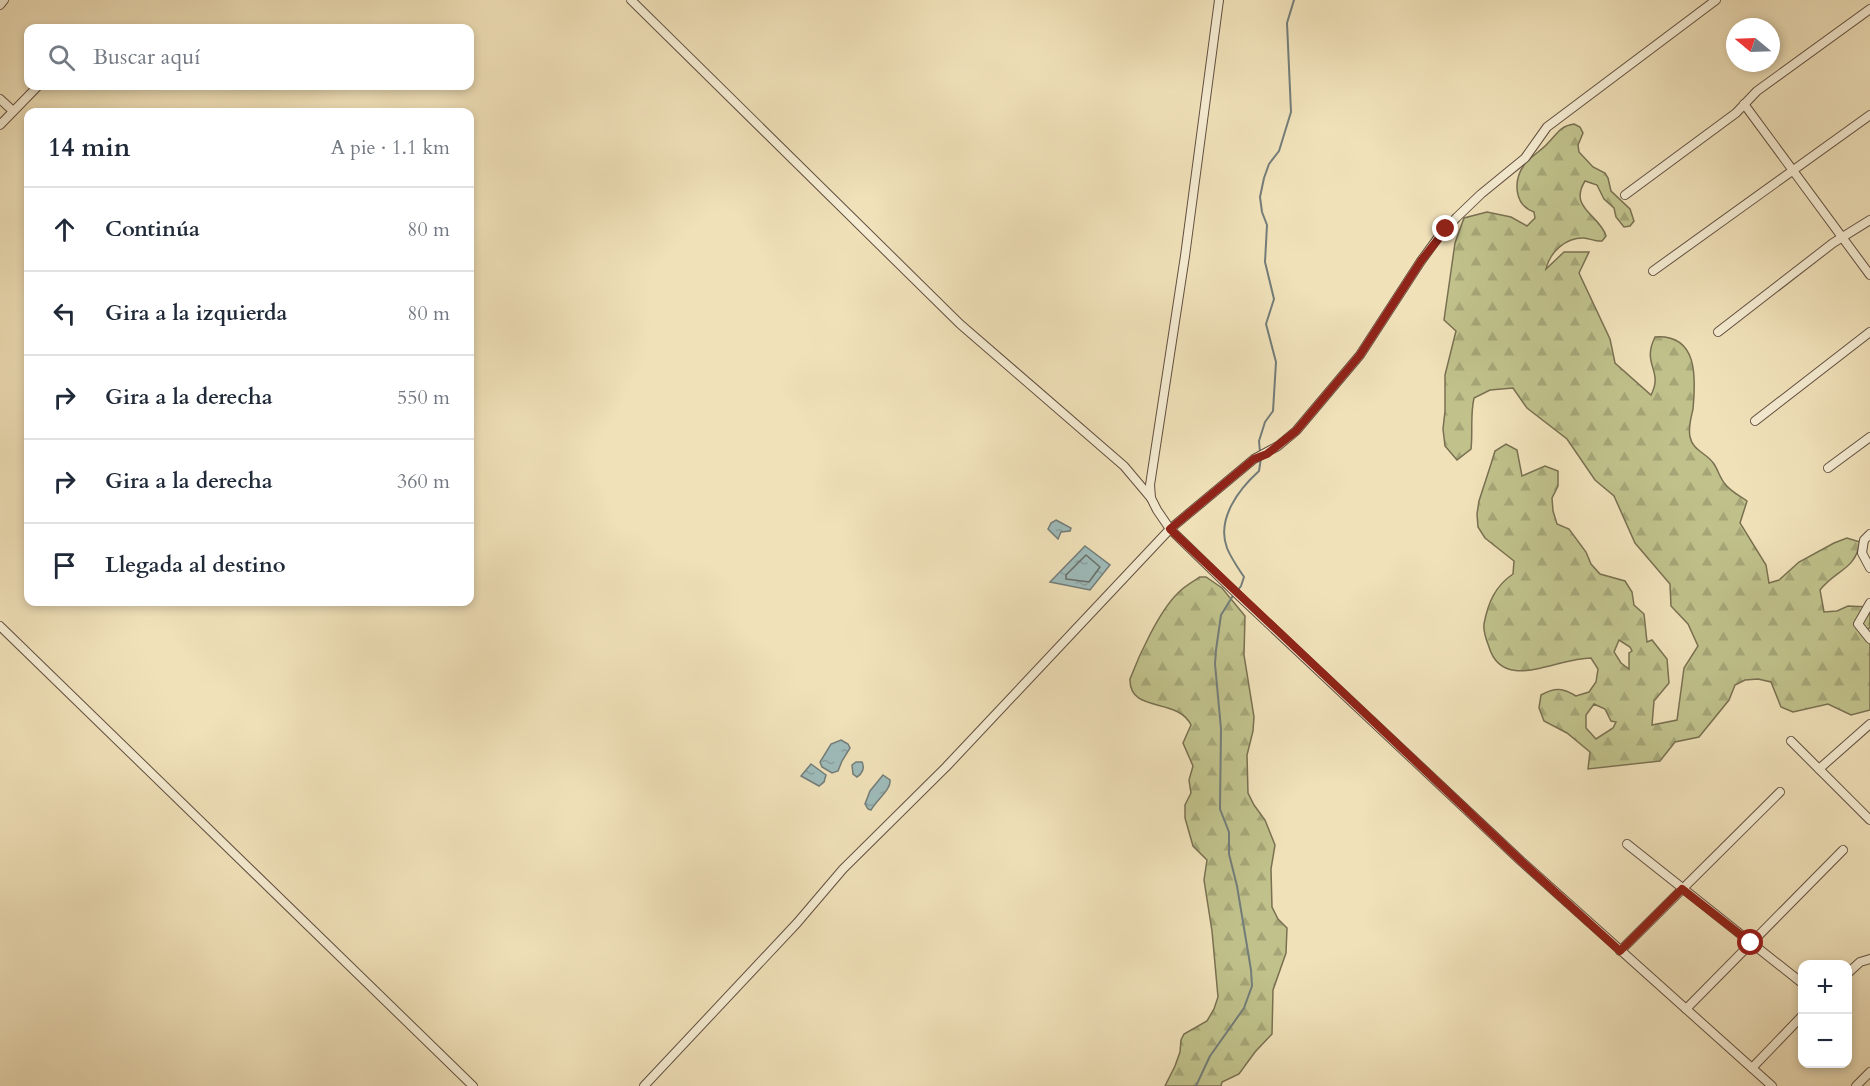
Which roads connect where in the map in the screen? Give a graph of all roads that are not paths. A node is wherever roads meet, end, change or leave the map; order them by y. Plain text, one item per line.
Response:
1 (4, 0) edge
2 (1219, 0) edge
3 (1714, 0) edge
4 (635, 1) edge
5 (0, 5) edge
6 (1870, 9) edge
7 (34, 90) edge
8 (0, 99) edge
9 (1744, 104) junction
10 (13, 111) junction
11 (1870, 115) edge
12 (0, 125) edge
13 (1794, 171) junction
14 (1625, 195) dead end
15 (1870, 220) edge
16 (1842, 237) junction
17 (1653, 271) dead end
18 (1870, 275) edge
19 (1718, 332) dead end
20 (1870, 332) edge
21 (1755, 421) dead end
22 (1870, 437) edge
23 (1828, 468) dead end
24 (1151, 498) junction
25 (1170, 529) junction
26 (1870, 534) edge
27 (1870, 568) edge
28 (1870, 603) edge
29 (0, 626) edge
30 (1870, 639) edge
31 (1870, 724) edge
32 (1791, 741) dead end
33 (1819, 769) junction
34 (1780, 792) dead end
35 (1870, 820) edge
36 (1627, 844) dead end
37 (1843, 850) dead end
38 (1682, 889) junction
39 (1751, 943) junction
40 (1620, 951) junction
41 (1870, 959) edge
42 (1852, 969) edge
43 (1798, 979) edge
44 (1686, 1009) junction
45 (1798, 1021) edge
46 (1752, 1068) junction
47 (1870, 1072) edge
48 (473, 1086) edge
49 (644, 1086) edge
50 (1772, 1086) edge
51 (1856, 1086) edge

1 - 5 street
2 - 24 street
3 - 25 street
4 - 24 street
6 - 9 street
7 - 10 street
8 - 10 street
9 - 13 street
9 - 14 street
10 - 12 street
11 - 13 street
13 - 16 street
13 - 17 street
15 - 16 street
16 - 18 street
16 - 19 street
20 - 21 street
22 - 23 street
24 - 25 street
25 - 40 street
25 - 49 street
26 - 27 street
28 - 30 street
29 - 48 street
31 - 33 street
32 - 33 street
33 - 35 street
34 - 38 street
36 - 38 street
37 - 39 street
38 - 39 street
38 - 40 street
39 - 43 street
39 - 44 street
40 - 44 street
41 - 42 street
44 - 46 street
45 - 46 street
46 - 50 street
47 - 51 street

